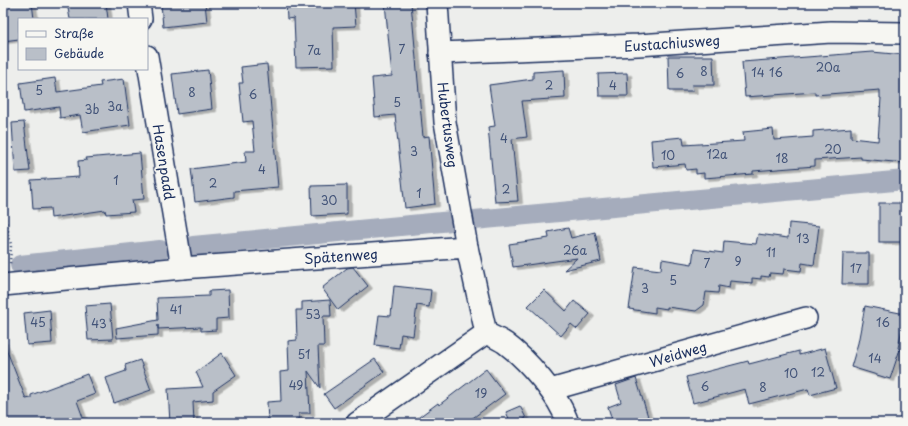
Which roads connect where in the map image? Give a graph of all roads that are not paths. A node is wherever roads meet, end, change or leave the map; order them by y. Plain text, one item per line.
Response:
1 (139, 3) edge
2 (437, 3) edge
3 (141, 18) edge
4 (905, 33) edge
5 (440, 53) junction
6 (148, 62) edge
7 (467, 247) junction
8 (182, 268) junction
9 (6, 284) edge
10 (806, 318) dead end
11 (486, 333) junction
12 (550, 390) junction
13 (358, 423) edge
14 (568, 423) edge

1 - 3 street
2 - 5 street, Hubertusweg
4 - 5 street, Eustachiusweg
5 - 7 street, Hubertusweg
6 - 8 street, Hasenpadd
7 - 8 street, Spätenweg
7 - 11 street
8 - 9 street, Spätenweg
10 - 12 street, Weidweg
11 - 12 street
11 - 13 street
12 - 14 street

